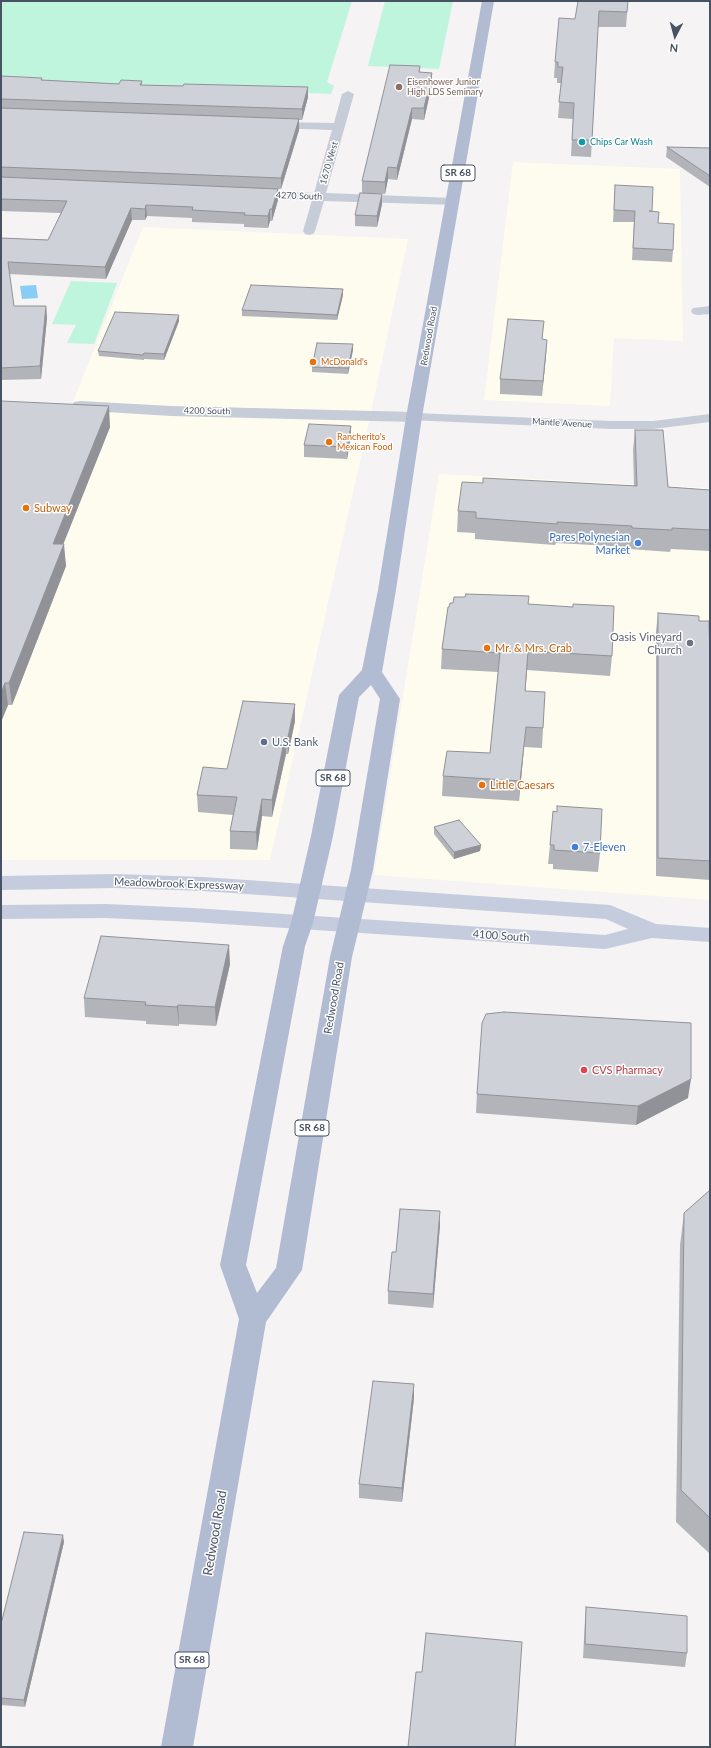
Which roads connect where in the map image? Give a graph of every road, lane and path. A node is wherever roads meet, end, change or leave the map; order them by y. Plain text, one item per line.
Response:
1 (488, 1) edge
2 (348, 94) dead end
3 (260, 124) edge
4 (338, 127) junction
5 (240, 193) edge
6 (319, 196) junction
7 (453, 202) junction
8 (309, 231) dead end
9 (62, 406) edge
10 (414, 416) junction
11 (710, 418) edge
12 (372, 672) junction
13 (1, 883) edge
14 (309, 892) junction
15 (356, 895) junction
16 (1, 912) edge
17 (302, 923) junction
18 (348, 926) junction
19 (652, 931) junction
20 (710, 935) edge
21 (253, 1319) junction
22 (177, 1747) edge

1 - 7 main road, Redwood Road / SR 68
2 - 4 street, 1670 West
3 - 4 street
4 - 6 street, 1670 West
5 - 6 street, 4270 South
6 - 7 street, 4270 South
6 - 8 street, 1670 West
7 - 10 main road, Redwood Road / SR 68
9 - 10 street, 4200 South
10 - 11 street, Mantle Avenue
10 - 12 main road, Redwood Road / SR 68
12 - 14 main road, SR 68
12 - 15 main road, Redwood Road / SR 68
13 - 14 main road, Meadowbrook Expressway
14 - 15 main road, Meadowbrook Expressway
14 - 17 main road, SR 68
15 - 18 main road, Redwood Road / SR 68
15 - 19 main road, 4100 South
16 - 17 main road
17 - 18 main road
17 - 21 main road, SR 68
18 - 19 main road, 4100 South
18 - 21 main road, Redwood Road / SR 68
19 - 20 main road, 4100 South
21 - 22 main road, Redwood Road / SR 68

